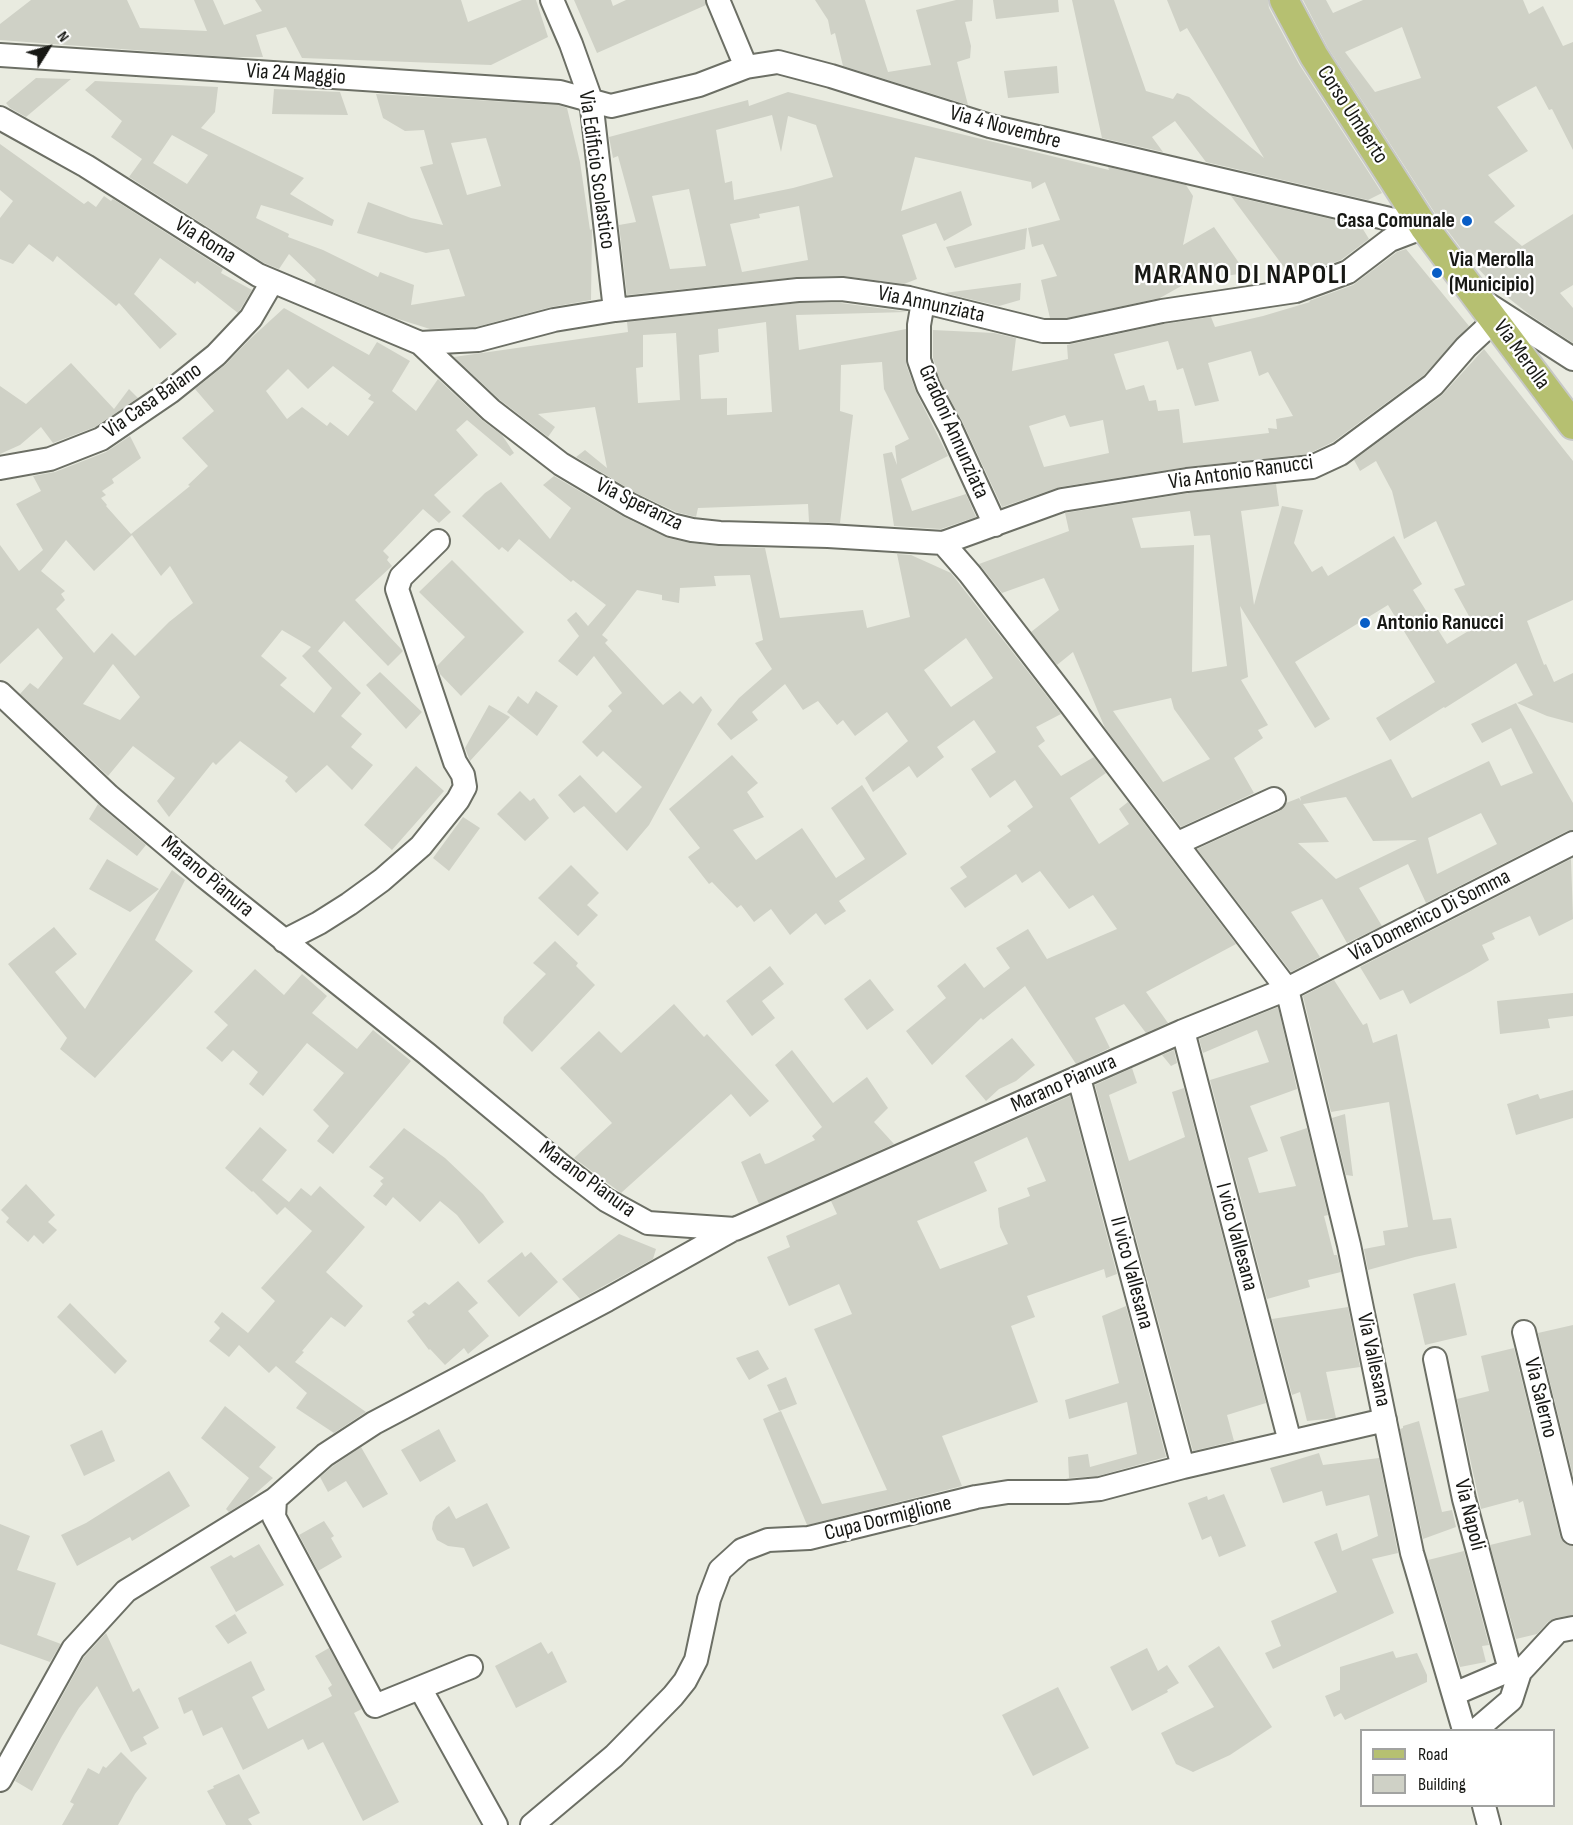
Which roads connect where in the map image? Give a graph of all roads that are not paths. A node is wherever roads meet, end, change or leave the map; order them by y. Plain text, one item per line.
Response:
1 (552, 0) edge
2 (718, 0) edge
3 (1284, 0) edge
4 (0, 55) edge
5 (746, 67) junction
6 (591, 100) junction
7 (0, 118) edge
8 (1424, 227) junction
9 (272, 282) junction
10 (923, 302) junction
11 (1488, 309) junction
12 (615, 310) junction
13 (420, 343) junction
14 (1573, 359) edge
15 (1573, 425) edge
16 (0, 468) edge
17 (995, 525) junction
18 (438, 541) dead end
19 (943, 543) junction
20 (0, 693) edge
21 (1274, 799) dead end
22 (1178, 843) junction
23 (1573, 843) edge
24 (284, 941) junction
25 (1287, 989) junction
26 (1183, 1031) junction
27 (1079, 1078) junction
28 (735, 1229) junction
29 (1524, 1332) dead end
30 (1435, 1359) dead end
31 (1385, 1419) junction
32 (1290, 1442) junction
33 (1183, 1467) junction
34 (275, 1499) junction
35 (1573, 1533) edge
36 (1573, 1628) edge
37 (471, 1667) dead end
38 (1515, 1671) junction
39 (420, 1688) junction
40 (1454, 1694) junction
41 (1463, 1729) edge
42 (1478, 1729) edge
43 (0, 1780) edge
44 (1484, 1807) edge
45 (496, 1825) edge
46 (532, 1825) edge
47 (1489, 1825) edge

1 - 6 street, Via Edificio Scolastico
2 - 5 street
3 - 8 main road, Corso Umberto
4 - 6 street, Via 24 Maggio
5 - 6 street, Via 4 Novembre
5 - 8 street, Via 4 Novembre
6 - 12 street, Via Edificio Scolastico
7 - 9 street, Via Roma
8 - 10 street, Via Annunziata
8 - 11 main road, Via Merolla
9 - 13 street, Via Roma
9 - 16 street, Via Casa Baiano
10 - 12 street, Via Annunziata
10 - 17 street, Gradoni Annunziata
11 - 14 street
11 - 15 main road, Via Merolla
11 - 17 street, Via Antonio Ranucci
12 - 13 street, Via Annunziata
13 - 19 street, Via Speranza
17 - 19 street, Via Antonio Ranucci
18 - 24 street
19 - 22 street
20 - 24 street, Marano Pianura
21 - 22 street
22 - 25 street
23 - 25 street, Via Domenico Di Somma
24 - 28 street, Marano Pianura
25 - 26 street, Marano Pianura
25 - 31 street, Via Vallesana
26 - 27 street, Marano Pianura
26 - 32 street, I vico Vallesana
27 - 28 street, Marano Pianura
27 - 33 street, II vico Vallesana
28 - 34 street
29 - 35 street, Via Salerno
30 - 38 street, Via Napoli
31 - 32 street, Cupa Dormiglione
31 - 40 street, Via Vallesana
32 - 33 street, Cupa Dormiglione
33 - 46 street, Cupa Dormiglione
34 - 39 street
34 - 43 street
36 - 38 street
37 - 39 street
38 - 40 street
38 - 42 street
39 - 45 street
40 - 41 street, Via Vallesana
44 - 47 street

